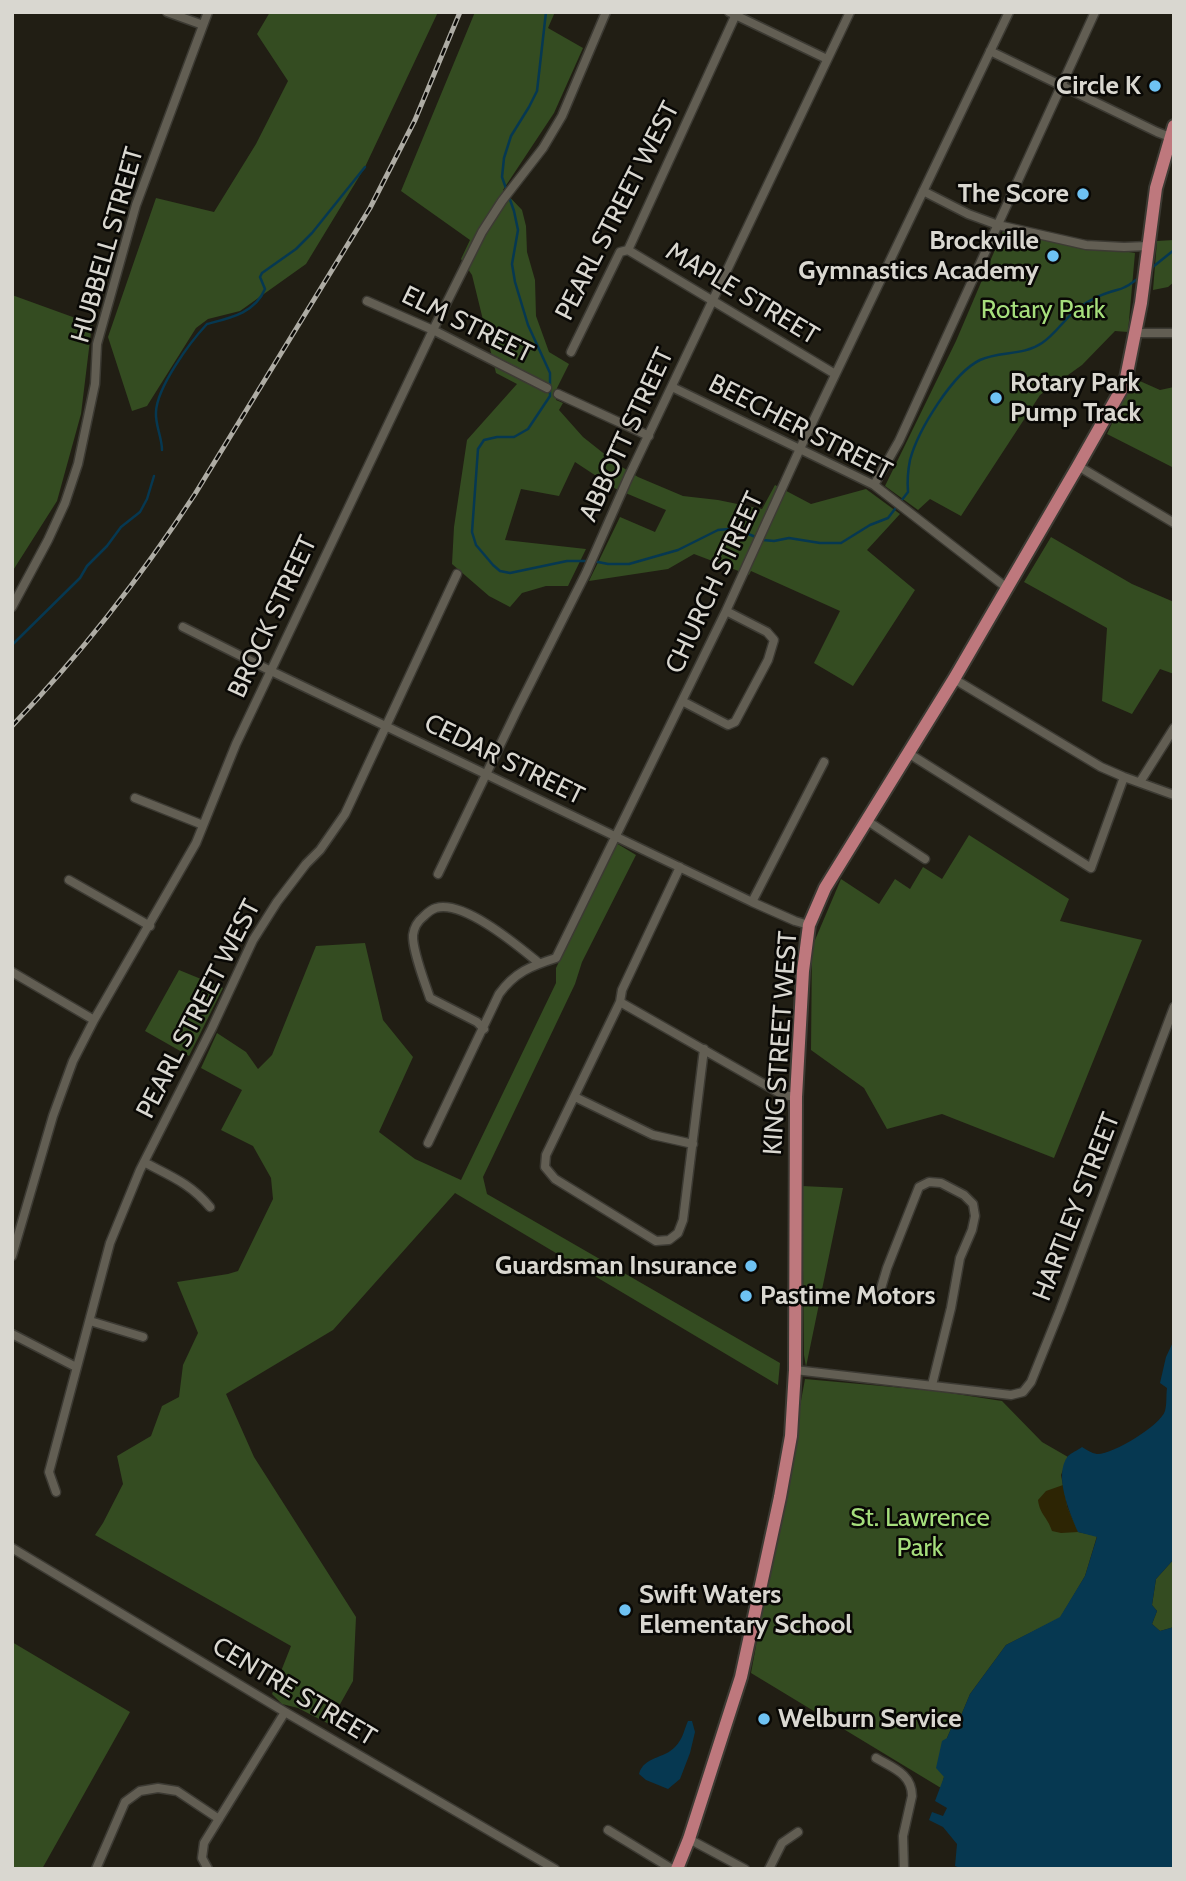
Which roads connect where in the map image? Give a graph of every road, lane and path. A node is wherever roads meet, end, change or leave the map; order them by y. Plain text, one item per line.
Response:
1 (167, 12) edge
2 (208, 12) edge
3 (607, 12) edge
4 (850, 12) edge
5 (1009, 12) edge
6 (1095, 12) edge
7 (734, 13) edge
8 (203, 25) junction
9 (990, 51) junction
10 (827, 60) junction
11 (1061, 86) junction
12 (1172, 131) edge
13 (923, 191) junction
14 (998, 225) junction
15 (1148, 246) junction
16 (628, 250) junction
17 (368, 301) dead end
18 (713, 301) junction
19 (433, 330) junction
20 (1136, 333) junction
21 (1174, 333) edge
22 (571, 352) dead end
23 (835, 374) junction
24 (672, 387) junction
25 (547, 388) dead end
26 (558, 394) dead end
27 (649, 436) junction
28 (800, 449) junction
29 (1079, 466) junction
30 (874, 485) junction
31 (1174, 523) edge
32 (457, 574) dead end
33 (1007, 588) junction
34 (12, 607) edge
35 (726, 611) junction
36 (183, 627) dead end
37 (271, 671) junction
38 (954, 679) junction
39 (682, 701) junction
40 (386, 726) junction
41 (1174, 727) edge
42 (908, 753) junction
43 (824, 762) dead end
44 (486, 775) junction
45 (1124, 778) junction
46 (1140, 782) junction
47 (1174, 795) edge
48 (135, 798) dead end
49 (866, 820) junction
50 (203, 825) junction
51 (615, 835) junction
52 (925, 859) dead end
53 (680, 867) junction
54 (438, 874) dead end
55 (69, 880) dead end
56 (752, 902) junction
57 (809, 925) junction
58 (150, 926) junction
59 (539, 962) junction
60 (12, 972) edge
61 (620, 1002) junction
62 (1174, 1007) edge
63 (94, 1020) junction
64 (484, 1029) junction
65 (704, 1049) junction
66 (575, 1097) junction
67 (796, 1097) junction
68 (428, 1143) dead end
69 (693, 1144) junction
70 (144, 1162) junction
71 (210, 1207) dead end
72 (12, 1256) edge
73 (879, 1295) dead end
74 (90, 1321) junction
75 (12, 1334) edge
76 (143, 1338) dead end
77 (76, 1367) junction
78 (795, 1370) junction
79 (932, 1385) junction
80 (56, 1492) dead end
81 (12, 1548) edge
82 (285, 1712) junction
83 (876, 1758) dead end
84 (219, 1819) junction
85 (608, 1830) dead end
86 (799, 1832) dead end
87 (689, 1839) junction
88 (96, 1869) edge
89 (208, 1869) edge
90 (555, 1869) edge
91 (674, 1869) edge
92 (745, 1869) edge
93 (769, 1869) edge
94 (904, 1869) edge

1 - 8 street
2 - 8 street, HUBBELL STREET
3 - 19 street, BROCK STREET
4 - 10 street, ABBOTT STREET
5 - 9 street, CHURCH STREET
6 - 11 street
7 - 10 street
7 - 16 street, PEARL STREET WEST
8 - 34 street, HUBBELL STREET
9 - 11 street
9 - 13 street, CHURCH STREET
10 - 18 street, ABBOTT STREET
11 - 12 street
11 - 14 street
12 - 15 main road, KING STREET WEST
13 - 14 street
13 - 23 street, CHURCH STREET
14 - 15 street
14 - 30 street
15 - 20 main road, KING STREET WEST
16 - 18 street, MAPLE STREET
16 - 22 street, PEARL STREET WEST
17 - 19 street, ELM STREET
18 - 23 street, MAPLE STREET
18 - 24 street, ABBOTT STREET
19 - 25 street, ELM STREET
19 - 37 street, BROCK STREET
20 - 21 street
20 - 29 main road, KING STREET WEST
23 - 28 street, CHURCH STREET
24 - 27 street, ABBOTT STREET
24 - 28 street, BEECHER STREET
26 - 27 street
27 - 44 street, ABBOTT STREET
28 - 30 street, BEECHER STREET
28 - 35 street, CHURCH STREET
29 - 31 street
29 - 33 main road, KING STREET WEST
30 - 33 street, BEECHER STREET
32 - 40 street, PEARL STREET WEST
33 - 38 main road, KING STREET WEST
35 - 39 street, CHURCH STREET
35 - 39 street
36 - 37 street, CEDAR STREET
37 - 40 street, CEDAR STREET
37 - 50 street, BROCK STREET
38 - 42 main road, KING STREET WEST
38 - 45 street
39 - 51 street, CHURCH STREET
40 - 44 street, CEDAR STREET
40 - 70 street, PEARL STREET WEST
41 - 46 street
42 - 45 street
42 - 49 main road, KING STREET WEST
43 - 56 street
44 - 51 street, CEDAR STREET
44 - 54 street, ABBOTT STREET
45 - 46 street
46 - 47 street
48 - 50 street
49 - 52 street
49 - 57 main road, KING STREET WEST
50 - 58 street, BROCK STREET
51 - 53 street, CEDAR STREET
51 - 59 street, CHURCH STREET
53 - 56 street, CEDAR STREET
53 - 61 street
55 - 58 street
56 - 57 street, CEDAR STREET
57 - 67 main road, KING STREET WEST
58 - 63 street, BROCK STREET
59 - 64 street, CHURCH STREET
59 - 64 street
60 - 63 street
61 - 65 street
61 - 66 street
62 - 79 street, HARTLEY STREET
63 - 72 street, BROCK STREET
64 - 68 street, CHURCH STREET
65 - 67 street
65 - 69 street
66 - 69 street
66 - 69 street
67 - 78 main road, KING STREET WEST
70 - 71 street
70 - 74 street, PEARL STREET WEST
73 - 79 street
74 - 76 street
74 - 77 street, PEARL STREET WEST
75 - 77 street
77 - 80 street, PEARL STREET WEST
78 - 79 street, HARTLEY STREET
78 - 87 main road, KING STREET WEST
81 - 82 street, CENTRE STREET
82 - 84 street
82 - 90 street, CENTRE STREET
83 - 94 street
84 - 88 street
84 - 89 street
85 - 91 street
86 - 93 street
87 - 91 main road, KING STREET WEST
87 - 92 street

